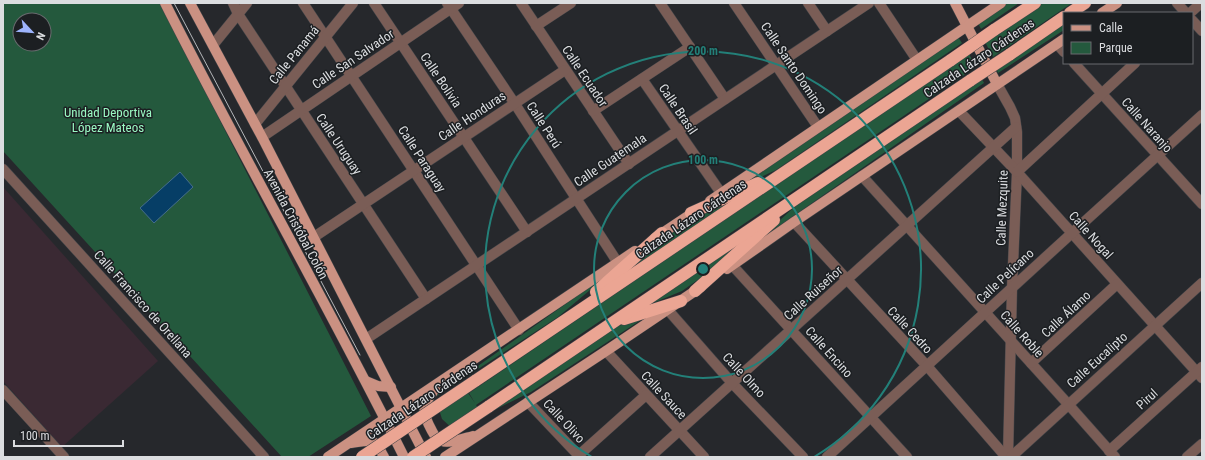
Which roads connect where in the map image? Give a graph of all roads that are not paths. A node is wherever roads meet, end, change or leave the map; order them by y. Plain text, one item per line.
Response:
1 (165, 3) edge
2 (190, 3) edge
3 (233, 3) edge
4 (247, 3) edge
5 (303, 3) edge
6 (353, 3) edge
7 (374, 3) edge
8 (521, 3) edge
9 (571, 3) edge
10 (734, 3) edge
11 (808, 3) edge
12 (869, 3) edge
13 (879, 3) edge
14 (955, 3) edge
15 (1001, 3) edge
16 (1035, 3) edge
17 (1085, 3) edge
18 (1117, 3) edge
19 (1177, 3) edge
20 (1201, 3) edge
21 (662, 4) edge
22 (452, 5) edge
23 (1072, 12) edge
24 (1104, 12) edge
25 (1185, 12) edge
26 (1191, 12) edge
27 (238, 14) junction
28 (1063, 18) edge
29 (1193, 21) edge
30 (536, 26) junction
31 (967, 27) junction
32 (827, 31) junction
33 (1202, 31) edge
34 (326, 38) junction
35 (400, 42) junction
36 (1060, 42) edge
37 (213, 45) junction
38 (690, 47) junction
39 (917, 60) junction
40 (1075, 64) edge
41 (1134, 64) edge
42 (776, 65) junction
43 (565, 70) junction
44 (351, 76) junction
45 (642, 79) junction
46 (997, 84) junction
47 (286, 87) junction
48 (1101, 93) junction
49 (725, 99) junction
50 (515, 104) junction
51 (301, 110) junction
52 (593, 111) junction
53 (959, 111) junction
54 (1202, 115) edge
55 (255, 124) junction
56 (818, 127) junction
57 (1016, 127) junction
58 (678, 131) junction
59 (262, 137) junction
60 (463, 138) junction
61 (993, 148) junction
62 (1158, 156) junction
63 (629, 164) junction
64 (3, 169) edge
65 (414, 170) junction
66 (788, 170) junction
67 (1017, 172) junction
68 (862, 176) junction
69 (811, 188) junction
70 (720, 193) junction
71 (576, 199) junction
72 (364, 204) junction
73 (1202, 204) edge
74 (691, 213) junction
75 (794, 222) junction
76 (906, 225) junction
77 (527, 232) junction
78 (662, 233) junction
79 (1072, 233) junction
80 (314, 237) junction
81 (618, 263) junction
82 (476, 265) junction
83 (732, 265) junction
84 (846, 280) junction
85 (1202, 283) edge
86 (1117, 284) junction
87 (1012, 288) junction
88 (695, 291) junction
89 (426, 299) junction
90 (681, 301) junction
91 (668, 310) junction
92 (985, 313) junction
93 (611, 323) junction
94 (559, 324) junction
95 (1155, 326) junction
96 (519, 330) junction
97 (791, 330) junction
98 (366, 338) junction
99 (1010, 341) junction
100 (606, 351) junction
101 (1031, 364) junction
102 (927, 366) junction
103 (1200, 372) edge
104 (366, 381) junction
105 (440, 382) junction
106 (732, 383) junction
107 (391, 387) junction
108 (3, 390) edge
109 (646, 395) junction
110 (528, 402) junction
111 (1068, 404) junction
112 (402, 408) junction
113 (871, 418) junction
114 (385, 419) junction
115 (679, 430) junction
116 (479, 435) junction
117 (348, 444) junction
118 (1202, 444) edge
119 (1112, 454) edge
120 (451, 456) edge
121 (579, 456) edge
122 (64, 457) edge
123 (264, 457) edge
124 (328, 457) edge
125 (362, 457) edge
126 (384, 457) edge
127 (404, 457) edge
128 (413, 457) edge
129 (426, 457) edge
130 (650, 457) edge
131 (704, 457) edge
132 (803, 457) edge
133 (828, 457) edge
134 (907, 457) edge
135 (1008, 457) edge
136 (1187, 457) edge

1 - 104 main road, Avenida Cristóbal Colón
2 - 37 main road, Avenida Cristóbal Colón
3 - 27 street, Calle Uruguay
4 - 27 street
5 - 34 street, Calle Paraguay
6 - 34 street, Calle Panamá
7 - 35 street, Calle Bolivia
8 - 30 street, Calle Ecuador
9 - 30 street
10 - 42 street, Calle Santo Domingo
11 - 32 street
12 - 32 street, Calle Guatemala
13 - 39 street
14 - 31 main road
15 - 31 main road, Calzada Lázaro Cárdenas
16 - 66 highway, Calzada Lázaro Cárdenas, bridge
17 - 23 highway
18 - 24 main road
19 - 25 street
20 - 26 street
21 - 38 street
22 - 35 street, Calle San Salvador
22 - 50 street, Calle Perú
27 - 37 street
27 - 47 street, Calle Uruguay
28 - 69 highway, Calzada Lázaro Cárdenas, bridge
29 - 33 street
30 - 43 street, Calle Ecuador
31 - 39 main road, Calzada Lázaro Cárdenas
31 - 46 main road
32 - 42 street, Calle Guatemala
34 - 44 street, Calle Paraguay
34 - 47 street, Calle Panamá
35 - 44 street, Calle San Salvador
35 - 60 street, Calle Bolivia
36 - 46 main road
37 - 55 main road, Avenida Cristóbal Colón
38 - 45 street
38 - 49 street
39 - 56 main road, Calzada Lázaro Cárdenas
40 - 48 street, Calle Naranjo
41 - 48 street
42 - 49 street, Calle Guatemala
42 - 56 street, Calle Santo Domingo
43 - 50 street, Calle Honduras
43 - 52 street, Calle Ecuador
44 - 51 street, Calle San Salvador
44 - 65 street, Calle Paraguay
45 - 52 street
45 - 58 street, Calle Brasil
46 - 53 main road
46 - 57 street, Calle Mezquite
47 - 51 street, Calle Uruguay
47 - 55 street, Calle Panamá
48 - 62 street, Calle Naranjo
48 - 67 street
49 - 58 street, Calle Guatemala
50 - 60 street, Calle Honduras
50 - 71 street, Calle Perú
51 - 59 street, Calle San Salvador
51 - 72 street, Calle Uruguay
52 - 63 street, Calle Ecuador
53 - 61 street, Calle Nogal
53 - 68 main road
54 - 62 street, Calle Pelícano
55 - 59 main road, Avenida Cristóbal Colón
56 - 70 main road, Calzada Lázaro Cárdenas
57 - 61 street, Calle Ruiseñor
57 - 67 street, Calle Mezquite
58 - 63 street, Calle Guatemala
58 - 70 street, Calle Brasil
59 - 80 main road, Avenida Cristóbal Colón
60 - 65 street, Calle Honduras
60 - 77 street, Calle Bolivia
61 - 67 street, Calle Nogal
61 - 76 street, Calle Ruiseñor
62 - 73 street, Calle Naranjo
62 - 79 street, Calle Pelícano
63 - 71 street, Calle Guatemala
64 - 123 street, Calle Francisco de Orellana
65 - 72 street, Calle Honduras
65 - 82 street, Calle Paraguay
66 - 74 highway
66 - 94 highway, Calzada Lázaro Cárdenas
67 - 79 street, Calle Nogal
67 - 87 street, Calle Mezquite
68 - 75 main road
68 - 76 street, Calle Roble
69 - 88 highway
69 - 93 highway, Calzada Lázaro Cárdenas
70 - 74 main road, Calzada Lázaro Cárdenas
71 - 77 street, Calle Guatemala
71 - 81 street, Calle Perú
72 - 80 street, Calle Honduras
72 - 89 street, Calle Uruguay
74 - 78 main road, Calzada Lázaro Cárdenas
75 - 83 main road
75 - 84 street, Calle Cedro
76 - 84 street, Calle Ruiseñor
76 - 92 street, Calle Roble
77 - 82 street, Calle Guatemala
78 - 81 main road, Calzada Lázaro Cárdenas
78 - 94 highway
79 - 86 street, Calle Nogal
79 - 87 street, Calle Pelícano
80 - 98 main road, Avenida Cristóbal Colón
81 - 96 main road, Calzada Lázaro Cárdenas
82 - 89 street, Calle Guatemala
82 - 96 street, Calle Paraguay
83 - 88 main road
83 - 97 street, Calle Encino
84 - 97 street, Calle Ruiseñor
84 - 102 street, Calle Cedro
85 - 95 street, Calle Eucalipto
86 - 95 street, Calle Nogal
86 - 101 street, Calle Álamo
87 - 92 street, Calle Pelícano
87 - 99 street, Calle Mezquite
88 - 90 main road
89 - 98 street, Calle Guatemala
90 - 91 main road
90 - 93 highway
91 - 100 main road
91 - 106 street, Calle Olmo
92 - 99 street, Calle Roble
92 - 102 street, Calle Pelícano
93 - 128 highway, Calzada Lázaro Cárdenas, bridge
94 - 125 highway, Calzada Lázaro Cárdenas, bridge
95 - 103 street, Calle Nogal
95 - 111 street, Calle Eucalipto
96 - 105 main road, Calzada Lázaro Cárdenas
97 - 106 street, Calle Ruiseñor
97 - 113 street, Calle Encino
98 - 107 main road, Avenida Cristóbal Colón
99 - 101 street, Calle Roble
99 - 135 street, Calle Mezquite
100 - 109 street, Calle Sauce
100 - 110 main road
101 - 111 street, Calle Roble
102 - 113 street, Calle Pelícano
102 - 135 street, Calle Cedro
103 - 119 street, Pirul
104 - 107 main road
104 - 114 main road, Avenida Cristóbal Colón
105 - 112 main road, Calzada Lázaro Cárdenas
105 - 116 main road
106 - 115 street, Calle Ruiseñor
106 - 132 street, Calle Olmo
107 - 112 main road, Avenida Cristóbal Colón
108 - 122 street
109 - 115 street, Calle Sauce
109 - 121 street
110 - 116 main road
110 - 121 street, Calle Olivo
111 - 119 street, Calle Roble
111 - 135 street, Calle Eucalipto
112 - 114 main road, Calzada Lázaro Cárdenas
112 - 129 main road, Avenida Cristóbal Colón
113 - 133 street, Calle Pelícano
113 - 134 street, Calle Encino
114 - 117 main road, Calzada Lázaro Cárdenas
114 - 127 main road, Avenida Cristóbal Colón
115 - 130 street, Calle Ruiseñor
115 - 131 street, Calle Sauce
116 - 120 main road
117 - 124 main road, Calzada Lázaro Cárdenas
117 - 126 main road
118 - 136 street

